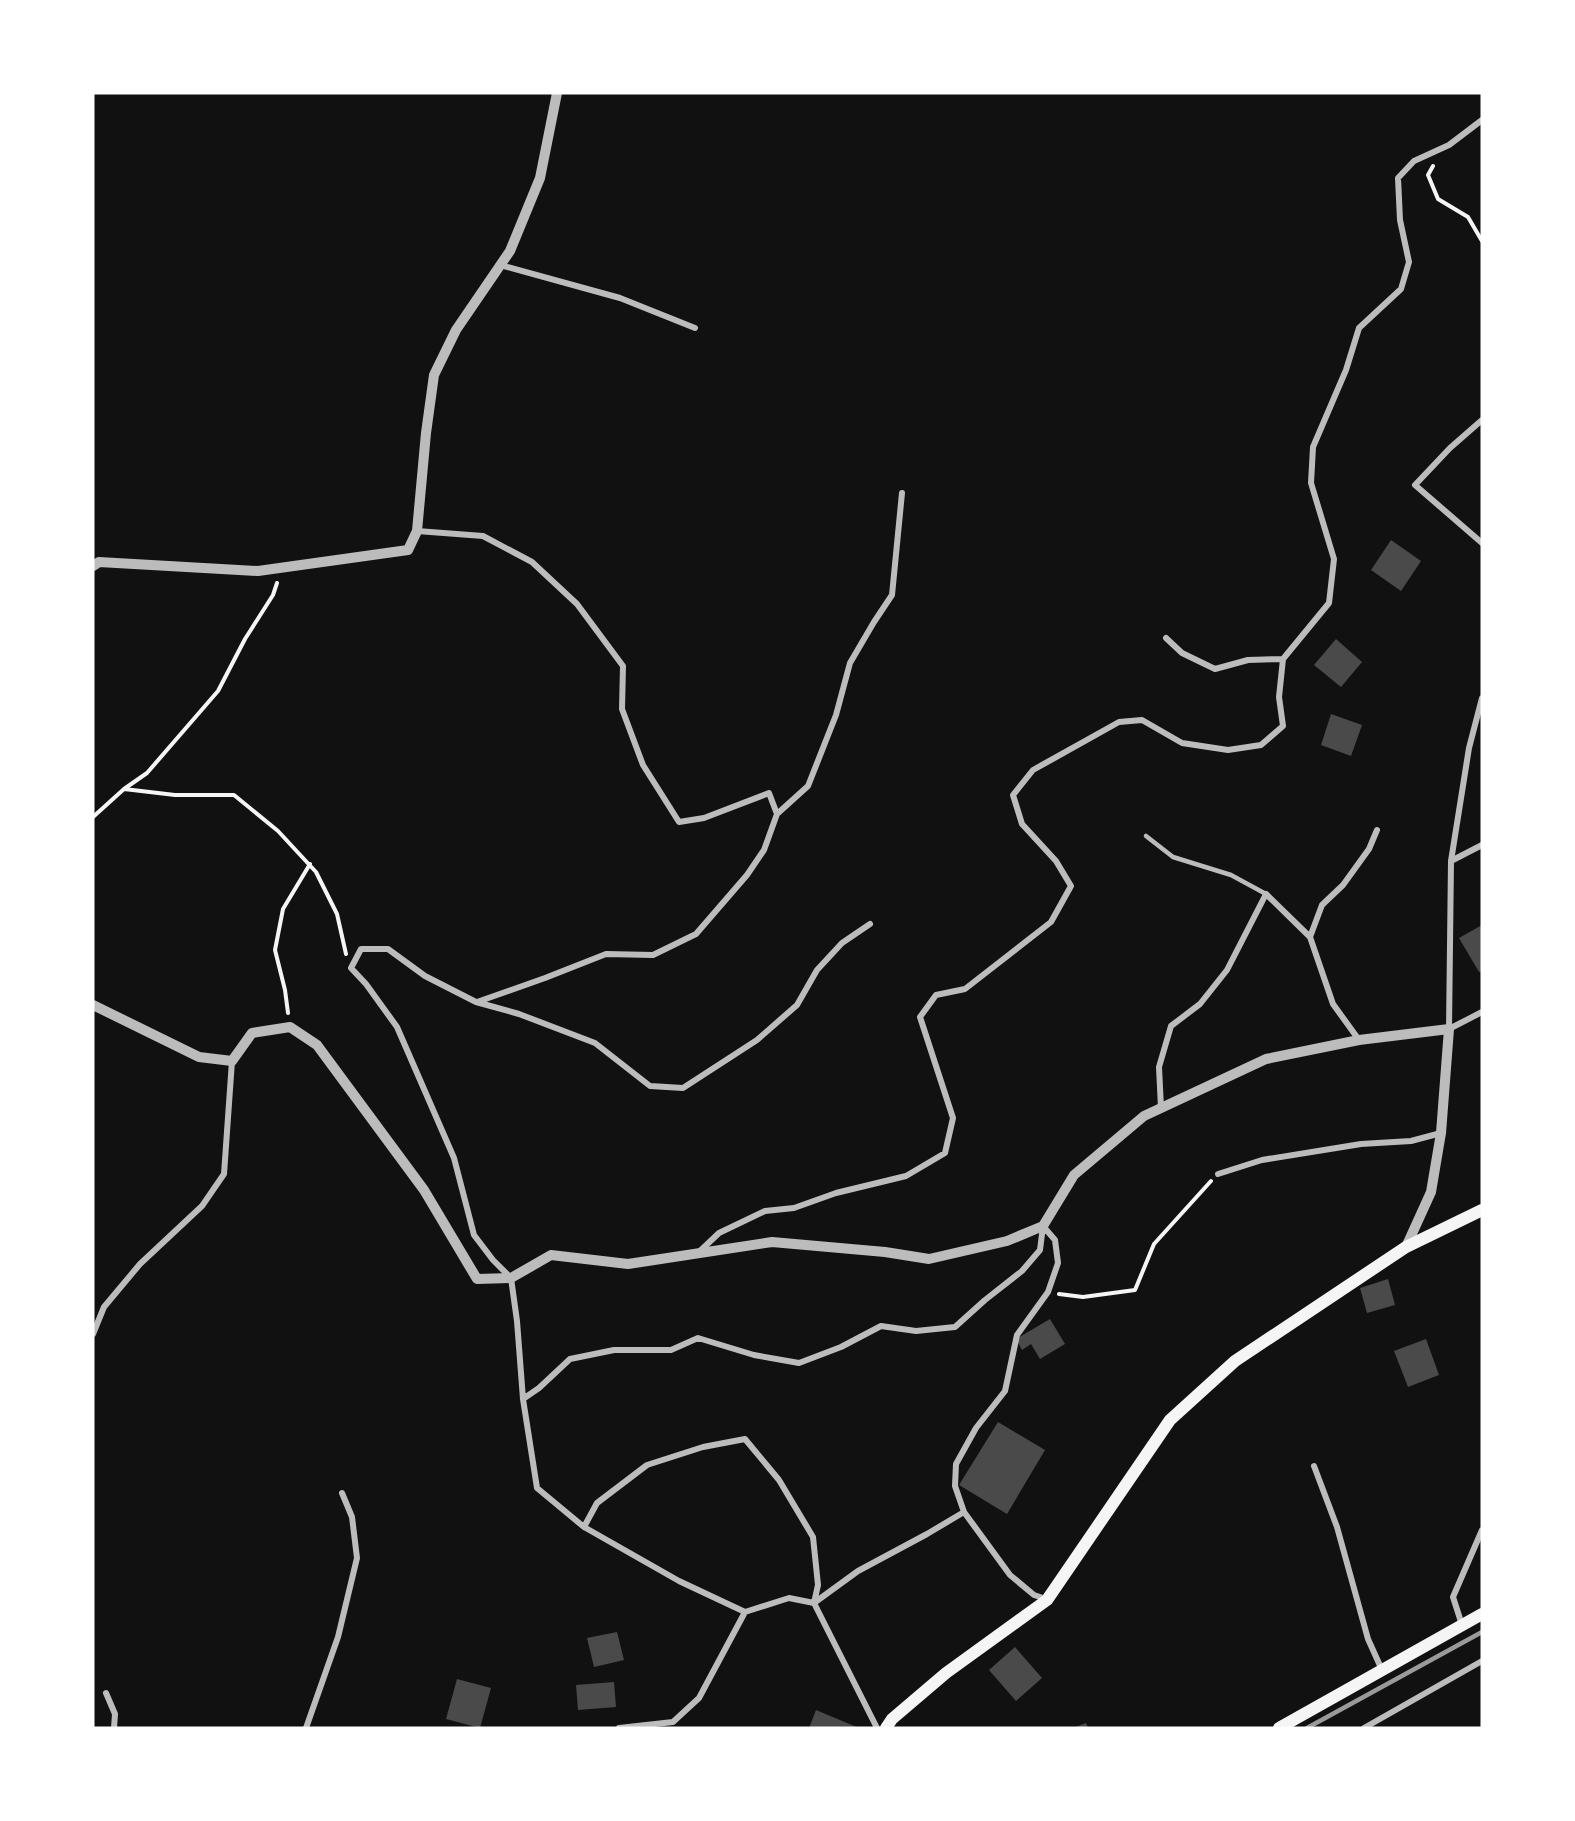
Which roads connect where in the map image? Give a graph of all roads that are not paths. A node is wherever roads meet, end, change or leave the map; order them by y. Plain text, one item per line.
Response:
1 (557, 93) edge
2 (1482, 120) edge
3 (500, 265) junction
4 (695, 328) dead end
5 (1482, 420) edge
6 (902, 494) dead end
7 (417, 531) junction
8 (1482, 543) edge
9 (93, 566) edge
10 (1166, 638) dead end
11 (1283, 659) junction
12 (1482, 698) edge
13 (1479, 723) edge
14 (777, 814) junction
15 (1377, 831) dead end
16 (1146, 836) dead end
17 (1482, 845) edge
18 (1451, 861) junction
19 (1266, 894) junction
20 (870, 924) dead end
21 (1310, 937) junction
22 (476, 1002) junction
23 (93, 1005) edge
24 (1482, 1012) edge
25 (1449, 1029) junction
26 (1359, 1040) junction
27 (232, 1061) junction
28 (1161, 1108) junction
29 (1441, 1132) junction
30 (1218, 1174) road end
31 (1482, 1210) edge
32 (1043, 1226) junction
33 (1406, 1247) junction
34 (697, 1254) junction
35 (511, 1278) junction
36 (93, 1334) edge
37 (523, 1399) junction
38 (1314, 1466) dead end
39 (342, 1493) dead end
40 (964, 1512) junction
41 (584, 1527) junction
42 (1482, 1530) edge
43 (1047, 1600) junction
44 (814, 1603) junction
45 (745, 1612) junction
46 (1482, 1614) edge
47 (1462, 1625) junction
48 (1482, 1661) edge
49 (1383, 1671) junction
50 (106, 1693) dead end
51 (114, 1728) edge
52 (306, 1728) edge
53 (619, 1728) edge
54 (877, 1728) edge
55 (886, 1728) edge
56 (1279, 1728) edge
57 (1364, 1728) edge

1 - 3 street
2 - 11 street
3 - 4 street
3 - 7 street
5 - 8 street
6 - 14 street
7 - 9 street
7 - 14 street
10 - 11 street
11 - 34 street
12 - 13 street
13 - 18 street
14 - 22 street
15 - 21 street
16 - 19 lane
17 - 18 street
18 - 25 street
19 - 21 street
19 - 28 street
20 - 22 street
21 - 26 street
22 - 35 street
23 - 27 street
24 - 25 street
25 - 26 street
25 - 29 street
26 - 28 street
27 - 35 street
27 - 36 street
28 - 32 street
29 - 30 street
29 - 33 street
31 - 33 main road
32 - 34 street
32 - 37 street
32 - 40 street
33 - 43 main road
34 - 35 street
35 - 37 street
37 - 41 street
38 - 49 street
39 - 52 street
40 - 43 street
40 - 44 street
41 - 44 street
41 - 45 street
42 - 47 street
43 - 55 main road
44 - 45 street
44 - 54 street
45 - 53 street
46 - 47 main road
47 - 49 main road
48 - 57 street
49 - 56 main road
50 - 51 street

